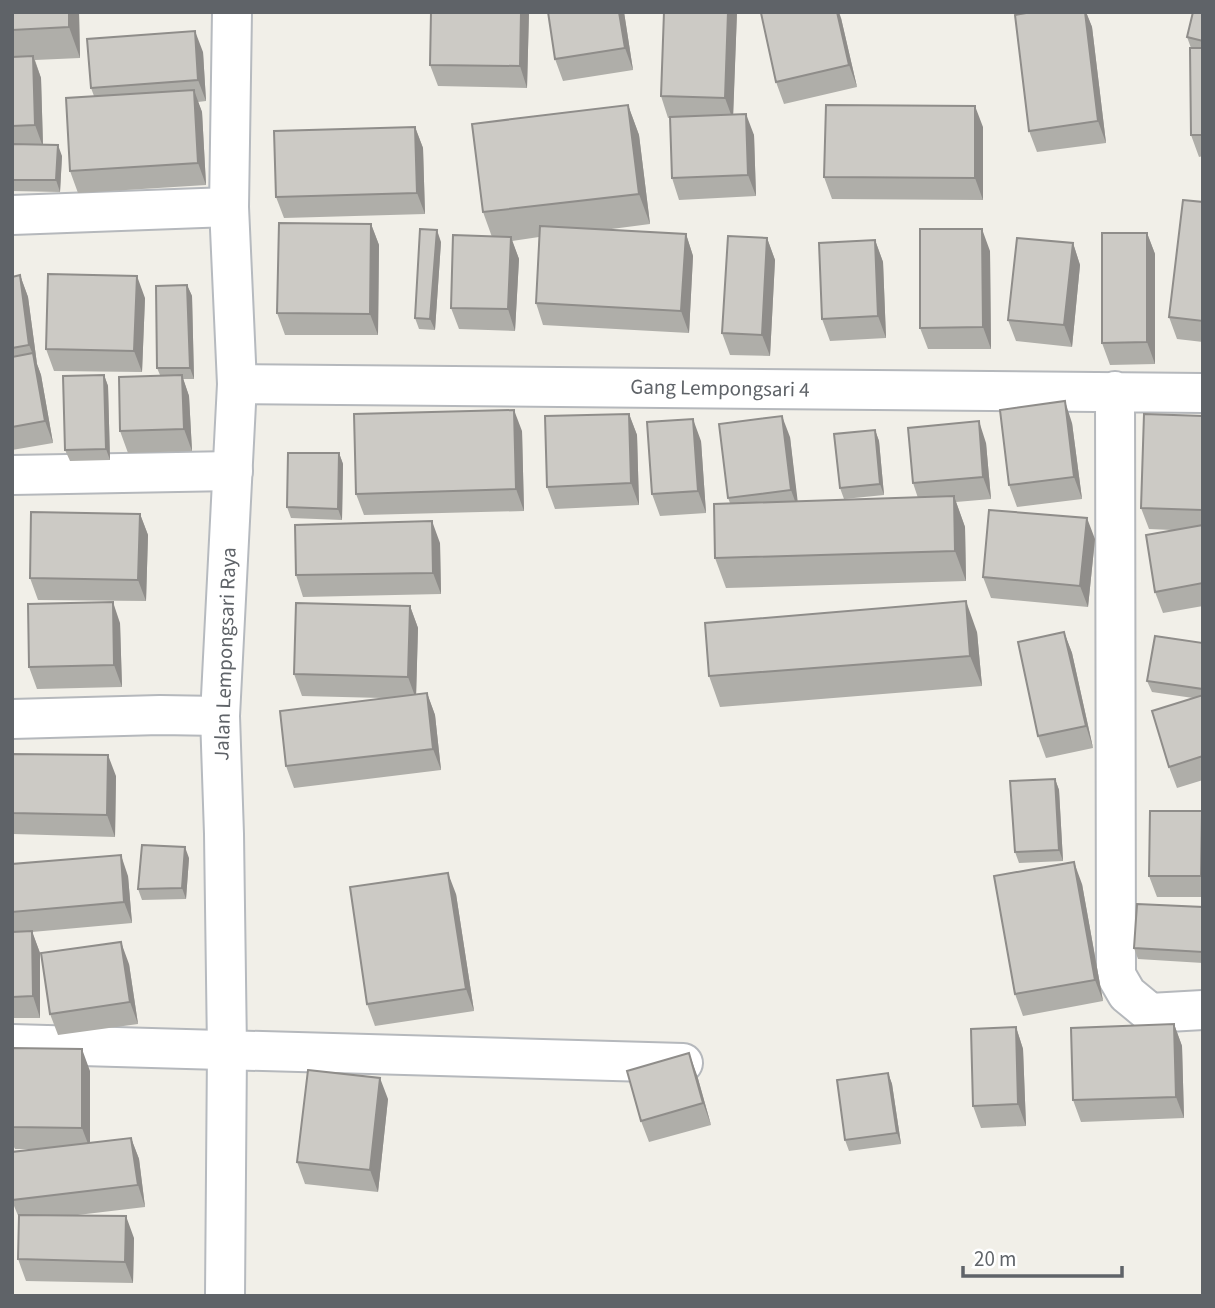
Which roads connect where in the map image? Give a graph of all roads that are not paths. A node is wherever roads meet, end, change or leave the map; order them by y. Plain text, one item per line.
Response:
1 (232, 12) edge
2 (229, 207) junction
3 (12, 215) edge
4 (237, 384) junction
5 (1115, 391) junction
6 (1203, 393) edge
7 (233, 471) junction
8 (12, 475) edge
9 (220, 716) junction
10 (12, 719) edge
11 (1203, 1010) edge
12 (12, 1044) edge
13 (226, 1050) junction
14 (683, 1063) edge
15 (225, 1296) edge

1 - 2 street, Jalan Lempongsari Raya
2 - 3 street
2 - 4 street, Jalan Lempongsari Raya
4 - 5 street, Gang Lempongsari 4
4 - 7 street, Jalan Lempongsari Raya
5 - 6 street, Gang Lempongsari 4
5 - 11 street
7 - 8 street
7 - 9 street, Jalan Lempongsari Raya
9 - 10 street
9 - 13 street, Jalan Lempongsari Raya
12 - 13 street
13 - 14 street
13 - 15 street, Jalan Lempongsari Raya

